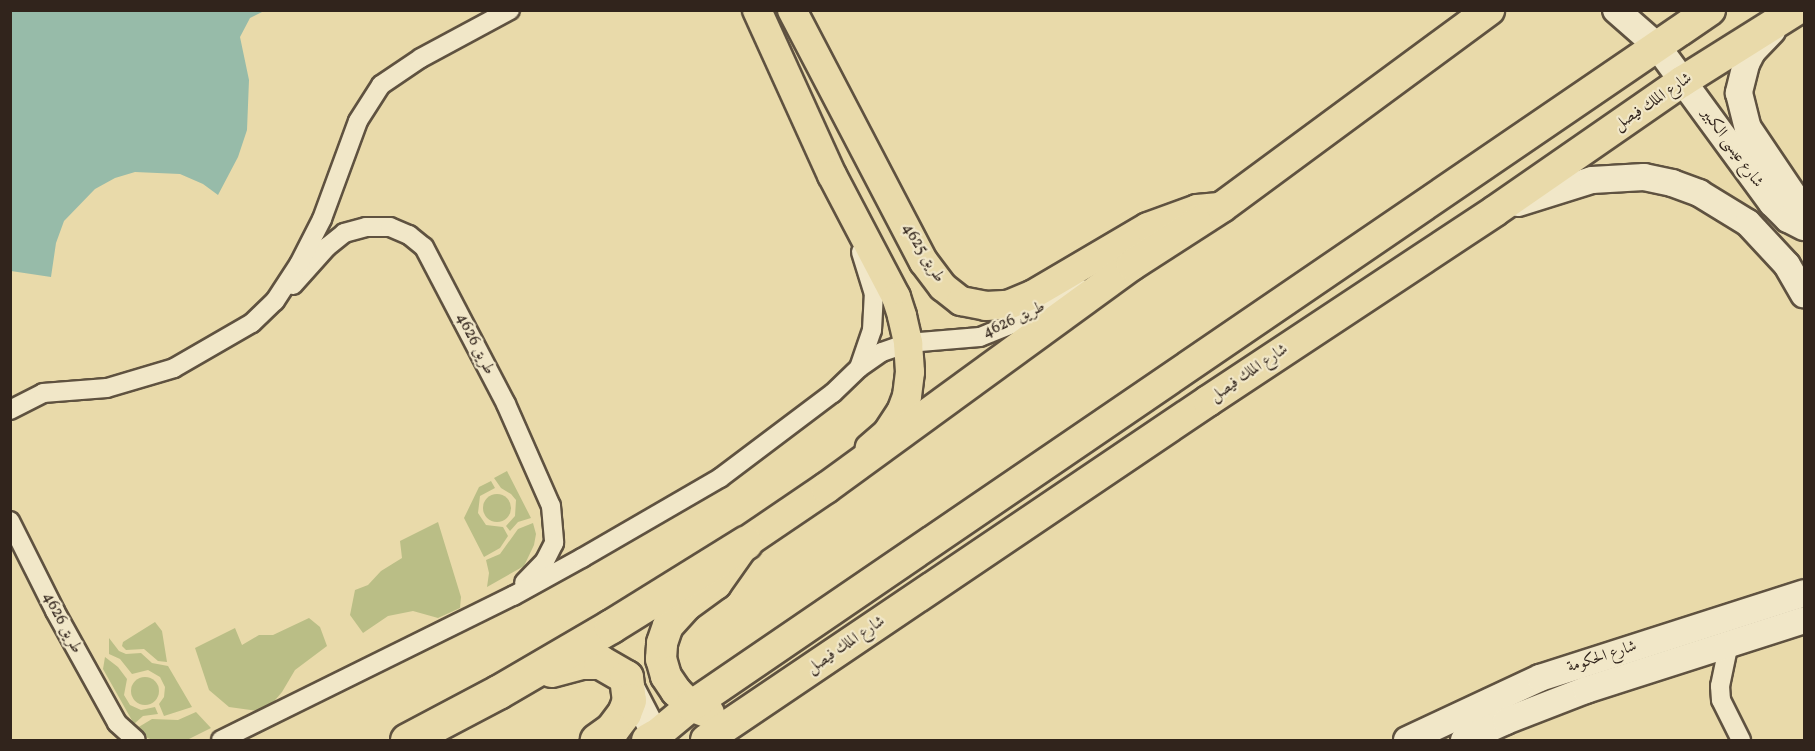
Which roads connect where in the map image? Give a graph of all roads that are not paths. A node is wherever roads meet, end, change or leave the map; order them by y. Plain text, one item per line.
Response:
1 (510, 10) edge
2 (792, 10) edge
3 (1489, 10) edge
4 (1616, 10) edge
5 (1710, 10) edge
6 (1790, 14) edge
7 (757, 17) edge
8 (1657, 46) junction
9 (1683, 81) junction
10 (1759, 145) junction
11 (1804, 184) edge
12 (1222, 207) junction
13 (1495, 211) junction
14 (1804, 212) edge
15 (1804, 227) edge
16 (861, 228) junction
17 (1132, 265) junction
18 (1796, 272) edge
19 (282, 293) junction
20 (1804, 294) edge
21 (908, 343) junction
22 (859, 368) junction
23 (10, 410) edge
24 (826, 488) junction
25 (10, 521) edge
26 (745, 543) junction
27 (1804, 591) edge
28 (513, 596) junction
29 (1804, 620) edge
30 (1729, 643) junction
31 (626, 677) junction
32 (498, 692) junction
33 (691, 706) junction
34 (742, 715) junction
35 (117, 723) junction
36 (653, 739) edge
37 (122, 741) edge
38 (136, 741) edge
39 (221, 741) edge
40 (407, 741) edge
41 (597, 741) edge
42 (706, 741) edge
43 (723, 741) edge
44 (1407, 741) edge
45 (1464, 741) edge
46 (1741, 741) edge

1 - 19 street, طريق 4626
2 - 12 main road, طريق 4625
3 - 12 highway
4 - 8 main road, شارع عيسى الكبير
5 - 8 highway
6 - 9 highway, شارع الملك فيصل
6 - 10 main road, شارع عيسى الكبير
7 - 16 main road
8 - 9 main road, شارع عيسى الكبير
8 - 33 highway
9 - 13 highway, شارع الملك فيصل
9 - 15 main road, شارع عيسى الكبير
10 - 11 main road
10 - 14 main road, شارع عيسى الكبير
12 - 17 highway
13 - 18 main road
13 - 34 highway, شارع الملك فيصل
16 - 21 main road
16 - 22 street, طريق 4626
17 - 21 street, طريق 4626
17 - 24 highway
18 - 20 main road
19 - 23 street, طريق 4626
19 - 28 street, طريق 4626
21 - 22 street, طريق 4626
21 - 24 main road
22 - 28 street, طريق 4626
24 - 26 highway
25 - 35 street, طريق 4626
26 - 32 highway
26 - 33 highway
27 - 44 main road, شارع الحكومة
28 - 39 street, طريق 4626
29 - 30 main road, شارع الحكومة
30 - 45 main road, شارع الحكومة
30 - 46 street
31 - 32 highway
31 - 36 main road
31 - 41 highway
32 - 40 highway
33 - 34 highway
33 - 36 highway
34 - 42 highway, شارع الملك فيصل
34 - 43 highway
35 - 37 street, طريق 4626
35 - 38 street, طريق 4626

